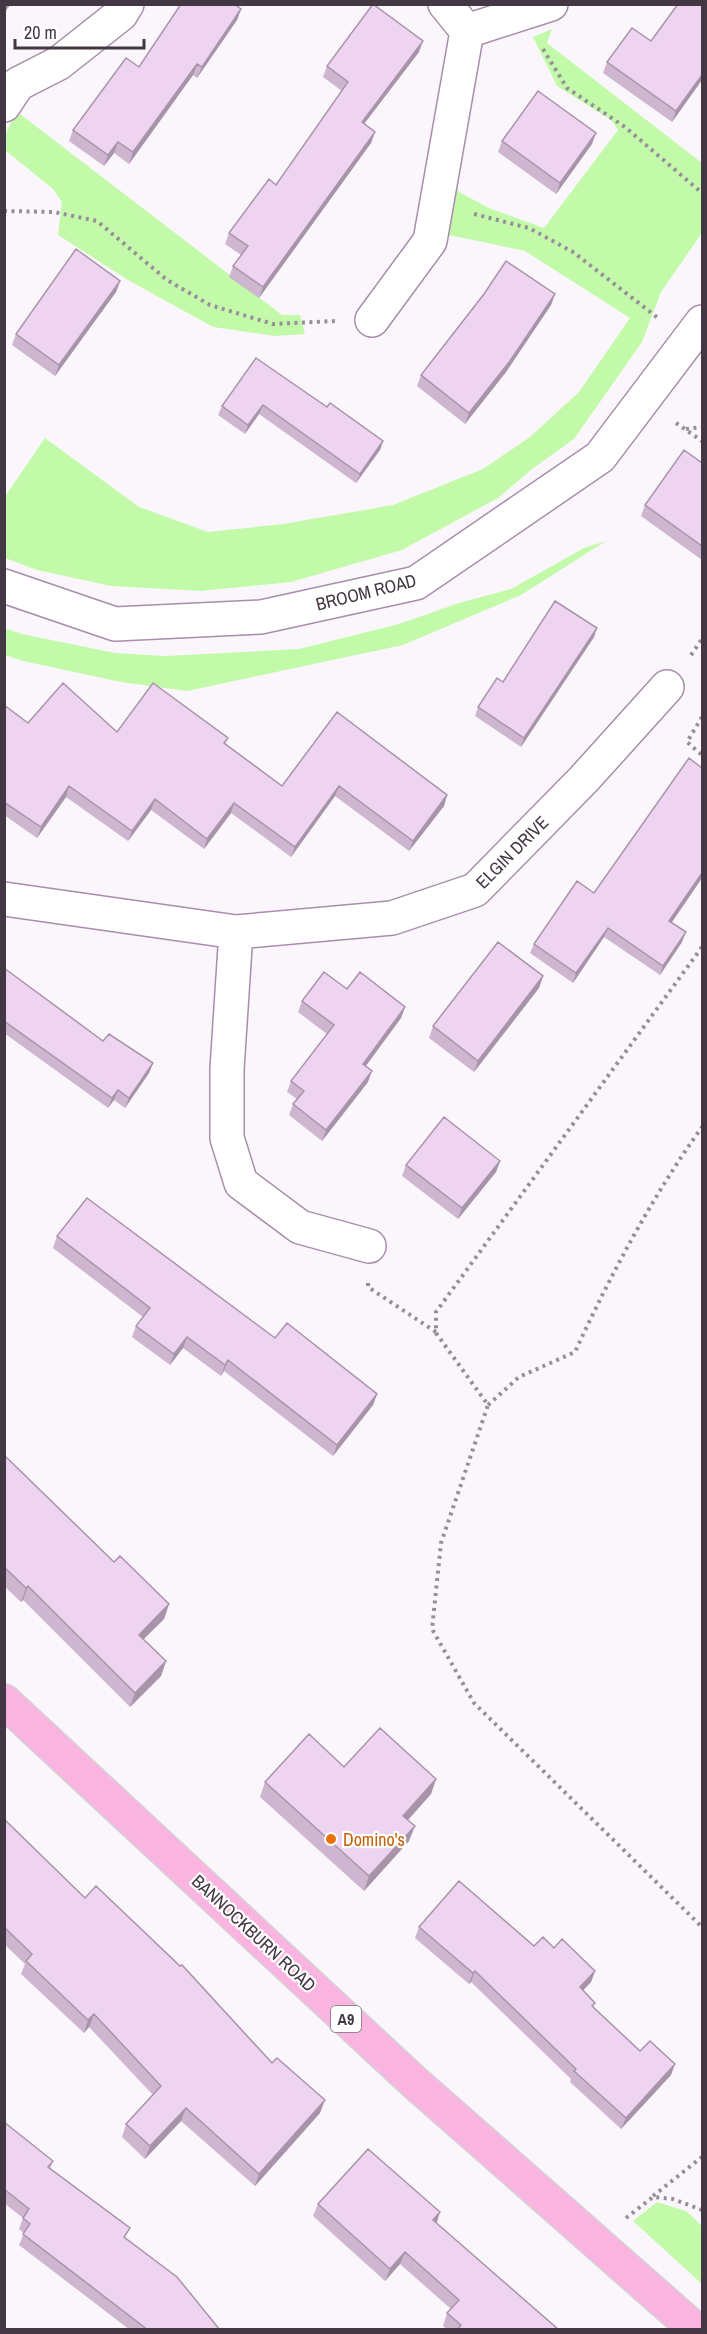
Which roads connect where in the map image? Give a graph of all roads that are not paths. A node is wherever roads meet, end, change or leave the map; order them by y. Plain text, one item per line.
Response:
1 (127, 4) edge
2 (445, 4) edge
3 (540, 8) edge
4 (467, 31) junction
5 (4, 105) edge
6 (372, 320) road end
7 (694, 332) edge
8 (4, 586) edge
9 (667, 687) dead end
10 (4, 899) edge
11 (236, 932) junction
12 (369, 1246) road end
13 (4, 1701) edge
14 (696, 2330) edge

1 - 5 street
2 - 4 street
3 - 4 street
4 - 6 street
7 - 8 street, BROOM ROAD
9 - 11 street, ELGIN DRIVE
10 - 11 street, ELGIN DRIVE
11 - 12 street
13 - 14 main road, BANNOCKBURN ROAD / A9

